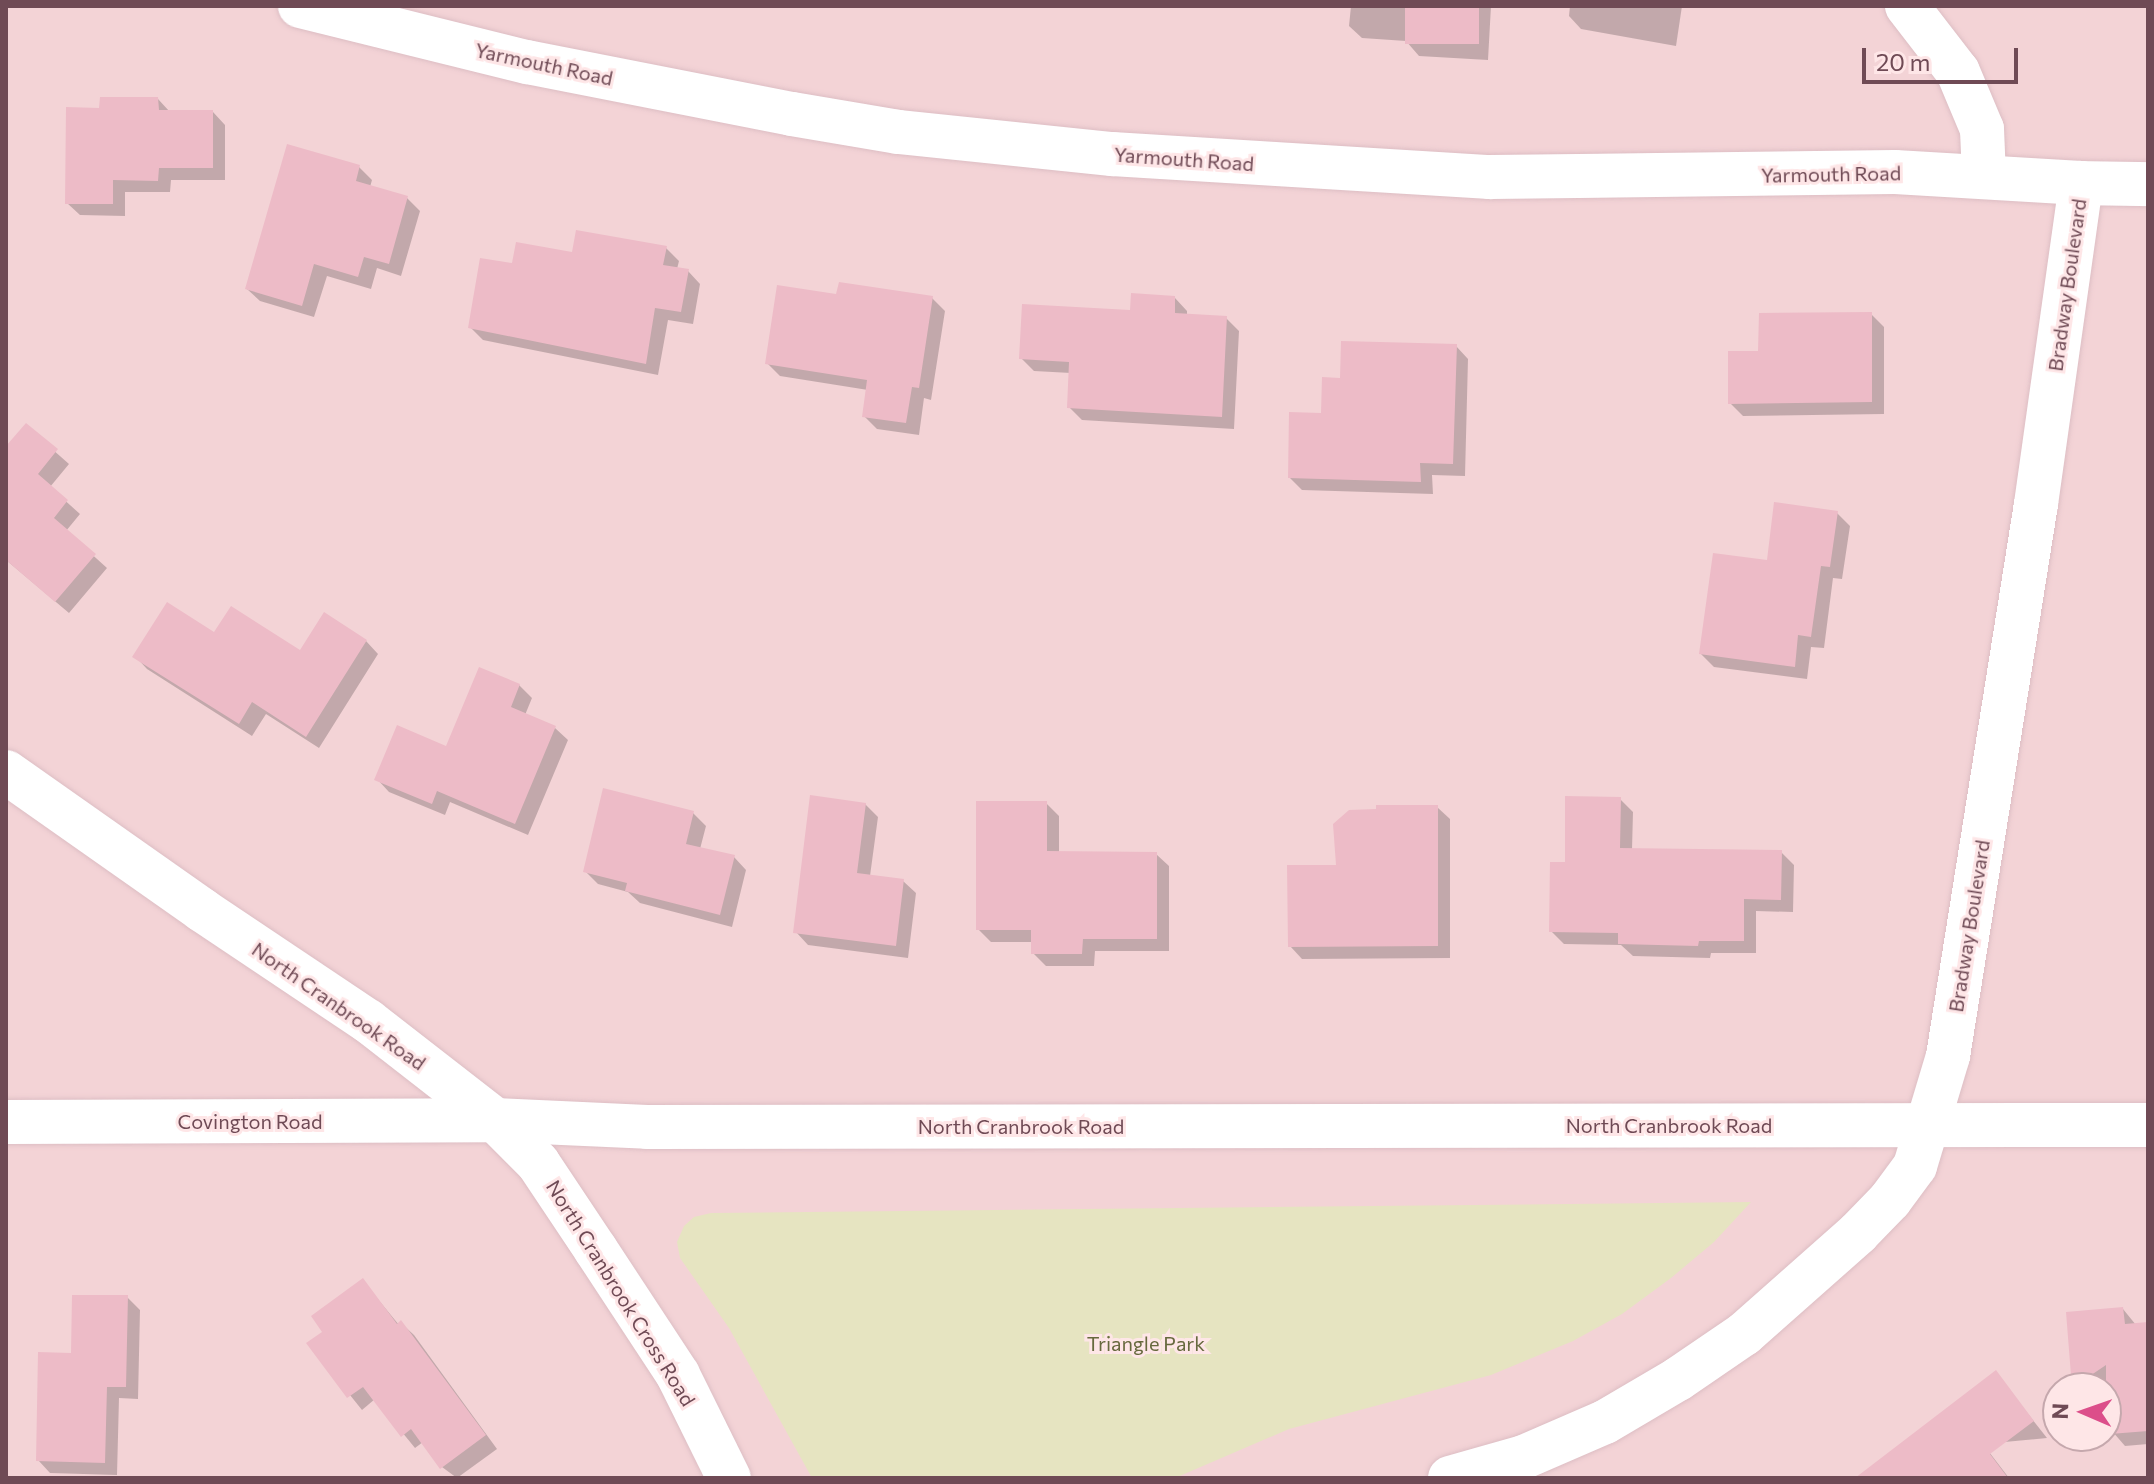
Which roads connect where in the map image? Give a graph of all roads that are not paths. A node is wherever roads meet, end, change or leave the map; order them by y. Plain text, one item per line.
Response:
1 (300, 6) edge
2 (1907, 6) edge
3 (1984, 177) junction
4 (2081, 183) junction
5 (2148, 184) edge
6 (6, 772) edge
7 (495, 1120) junction
8 (6, 1122) edge
9 (1930, 1124) junction
10 (2148, 1125) edge
11 (729, 1478) edge
12 (1450, 1478) edge

1 - 3 street, Yarmouth Road
2 - 3 street
3 - 4 street, Yarmouth Road
4 - 5 street, Bradway Boulevard
4 - 9 street, Bradway Boulevard
6 - 7 street, North Cranbrook Road
7 - 8 street, Covington Road
7 - 9 street, North Cranbrook Road
7 - 11 street, North Cranbrook Cross Road
9 - 10 street, North Cranbrook Road
9 - 12 street, Bradway Boulevard

